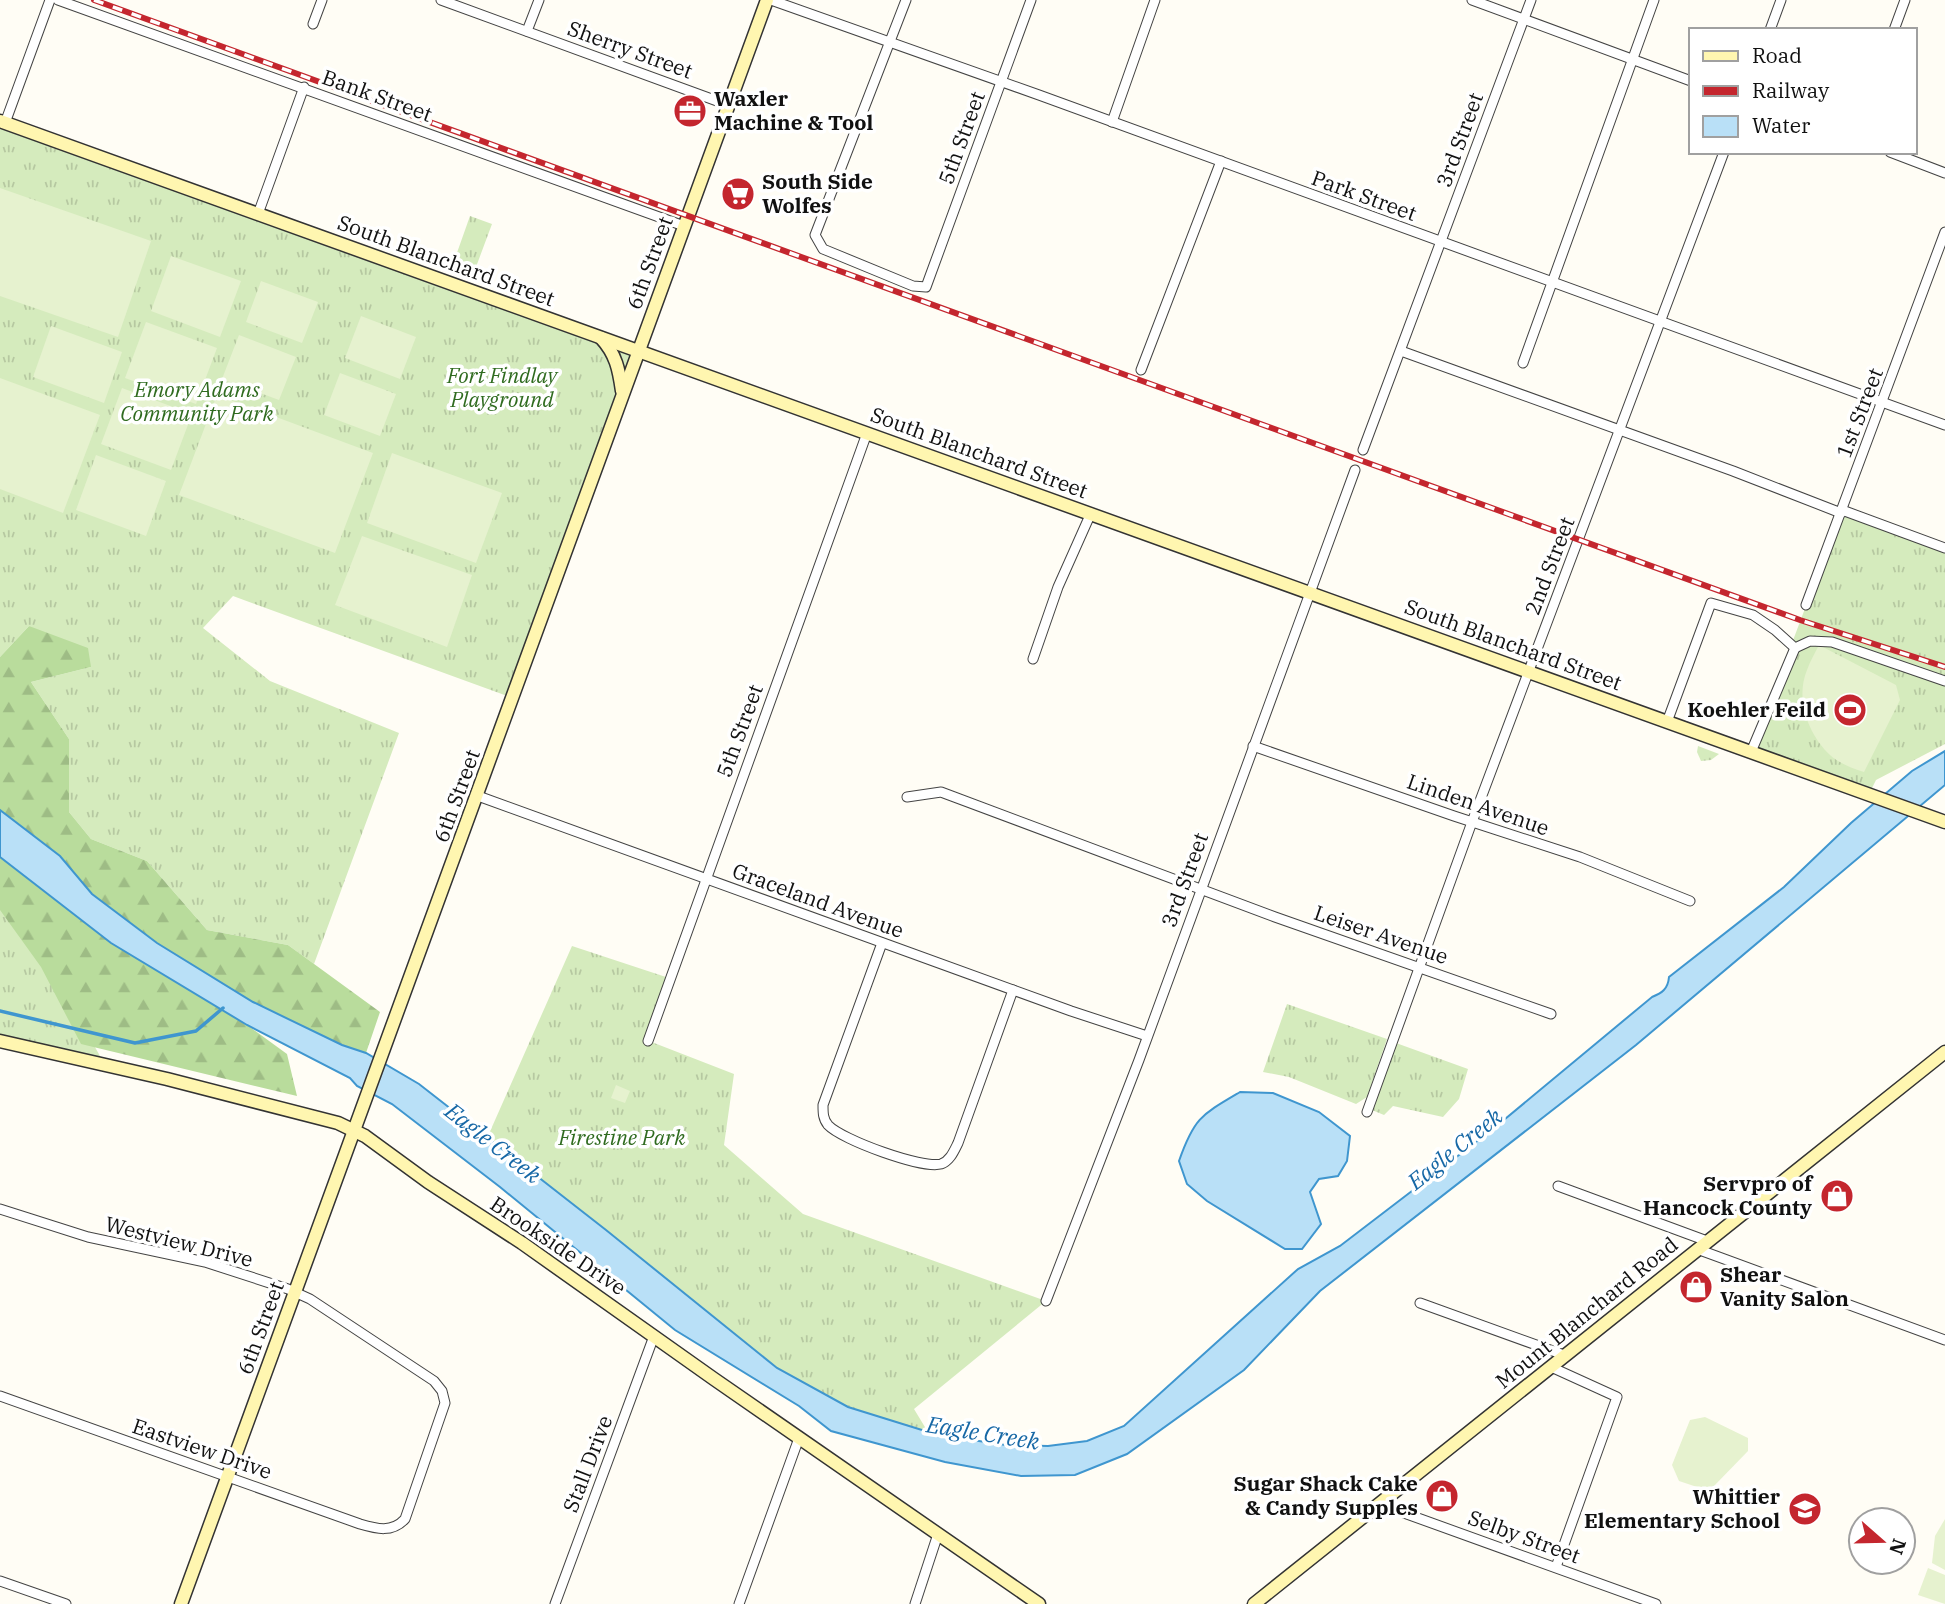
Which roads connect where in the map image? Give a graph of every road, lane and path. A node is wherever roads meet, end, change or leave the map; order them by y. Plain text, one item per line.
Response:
1 (50, 0) edge
2 (58, 0) edge
3 (322, 0) edge
4 (441, 0) edge
5 (539, 0) edge
6 (769, 0) edge
7 (906, 0) edge
8 (1031, 0) edge
9 (1155, 0) edge
10 (1472, 0) edge
11 (1531, 0) edge
12 (1654, 0) edge
13 (1781, 0) edge
14 (1905, 0) edge
15 (1524, 19) junction
16 (313, 24) dead end
17 (1771, 28) edge
18 (1895, 28) edge
19 (527, 31) junction
20 (890, 43) junction
21 (1633, 60) junction
22 (1001, 81) junction
23 (1689, 81) edge
24 (304, 87) junction
25 (728, 105) junction
26 (2, 122) edge
27 (1112, 122) junction
28 (1723, 154) edge
29 (1895, 154) edge
30 (1221, 161) junction
31 (1945, 173) edge
32 (258, 214) junction
33 (684, 226) junction
34 (1945, 232) edge
35 (1441, 243) junction
36 (1552, 282) junction
37 (1660, 321) junction
38 (598, 335) junction
39 (638, 350) junction
40 (1401, 351) junction
41 (1523, 363) dead end
42 (1141, 370) dead end
43 (622, 395) junction
44 (1882, 404) junction
45 (1945, 425) edge
46 (1619, 431) junction
47 (867, 433) junction
48 (1363, 450) dead end
49 (1354, 470) dead end
50 (1841, 511) junction
51 (1091, 513) junction
52 (1945, 548) edge
53 (1310, 593) junction
54 (1806, 605) dead end
55 (1795, 648) junction
56 (1033, 659) dead end
57 (1529, 672) junction
58 (1945, 681) edge
59 (1667, 722) junction
60 (1253, 746) junction
61 (1751, 752) junction
62 (478, 796) junction
63 (907, 797) dead end
64 (1942, 820) edge
65 (1472, 822) junction
66 (706, 879) junction
67 (1200, 889) junction
68 (1690, 901) dead end
69 (882, 943) junction
70 (1419, 967) junction
71 (1013, 990) junction
72 (1551, 1014) dead end
73 (1147, 1036) junction
74 (0, 1041) edge
75 (648, 1041) dead end
76 (1945, 1052) edge
77 (1367, 1112) dead end
78 (355, 1130) junction
79 (1558, 1186) dead end
80 (0, 1209) edge
81 (1702, 1245) junction
82 (295, 1292) junction
83 (1046, 1301) dead end
84 (1420, 1303) dead end
85 (654, 1336) junction
86 (1945, 1340) edge
87 (1564, 1355) junction
88 (1552, 1367) junction
89 (0, 1396) edge
90 (799, 1438) junction
91 (228, 1476) junction
92 (1379, 1504) junction
93 (392, 1528) joint
94 (938, 1534) junction
95 (1556, 1567) junction
96 (0, 1581) edge
97 (1256, 1603) edge
98 (66, 1604) edge
99 (181, 1604) edge
100 (555, 1604) edge
101 (739, 1604) edge
102 (915, 1604) edge
103 (1039, 1604) edge
104 (1656, 1604) edge

1 - 26 street
2 - 24 street, Bank Street
3 - 16 street
4 - 19 street, Sherry Street
5 - 19 street
6 - 20 street, Park Street
6 - 25 street, 6th Street
7 - 20 street
8 - 22 street, 5th Street
9 - 27 street
10 - 15 street
11 - 15 street, 3rd Street
12 - 21 street
13 - 17 street
14 - 18 street
15 - 21 street
15 - 35 street, 3rd Street
19 - 25 street, Sherry Street
20 - 22 street, Park Street
20 - 22 street, 5th Street
21 - 23 street
21 - 36 street
22 - 27 street, Park Street
24 - 32 street
24 - 33 street, Bank Street
25 - 33 street, 6th Street
26 - 32 street, South Blanchard Street
27 - 30 street, Park Street
28 - 37 street, 2nd Street
29 - 31 street
30 - 35 street, Park Street
30 - 42 street
32 - 38 street, South Blanchard Street
33 - 39 street, 6th Street
34 - 44 street, 1st Street
35 - 36 street, Park Street
35 - 40 street, 3rd Street
36 - 37 street, Park Street
36 - 41 street
37 - 44 street, Park Street
37 - 46 street, 2nd Street
38 - 39 street, South Blanchard Street
38 - 43 street
39 - 43 street, 6th Street
39 - 47 street, South Blanchard Street
40 - 46 street
40 - 48 street, 3rd Street
43 - 62 street, 6th Street
44 - 45 street, Park Street
44 - 50 street, 1st Street
46 - 50 street
46 - 57 street, 2nd Street
47 - 51 street, South Blanchard Street
47 - 66 street, 5th Street
49 - 53 street, 3rd Street
50 - 52 street
50 - 54 street, 1st Street
51 - 53 street, South Blanchard Street
51 - 56 street
53 - 57 street, South Blanchard Street
53 - 60 street, 3rd Street
55 - 58 street
55 - 59 street
55 - 61 street
57 - 59 street, South Blanchard Street
57 - 65 street, 2nd Street
59 - 61 street, South Blanchard Street
60 - 65 street, Linden Avenue
60 - 67 street, 3rd Street
61 - 64 street, South Blanchard Street
62 - 66 street, Graceland Avenue
62 - 78 street, 6th Street
63 - 67 street, Leiser Avenue
65 - 68 street, Linden Avenue
65 - 70 street, 2nd Street
66 - 69 street, Graceland Avenue
66 - 75 street, 5th Street
67 - 70 street, Leiser Avenue
67 - 73 street, 3rd Street
69 - 71 street, Graceland Avenue
69 - 71 street
70 - 72 street, Leiser Avenue
70 - 77 street, 2nd Street
71 - 73 street, Graceland Avenue
73 - 83 street, 3rd Street
74 - 78 street, Brookside Drive
76 - 81 street, Mount Blanchard Road
78 - 82 street, 6th Street
78 - 85 street, Brookside Drive
79 - 81 street
80 - 82 street, Westview Drive
81 - 86 street
81 - 87 street, Mount Blanchard Road
82 - 91 street, 6th Street
82 - 93 street, Westview Drive
84 - 87 street
85 - 90 street, Brookside Drive
85 - 100 street, Stall Drive
87 - 88 street, Mount Blanchard Road
88 - 92 street, Mount Blanchard Road
88 - 95 street
89 - 91 street, Eastview Drive
90 - 94 street, Brookside Drive
90 - 101 street
91 - 93 street, Eastview Drive
91 - 99 street, 6th Street
92 - 95 street, Selby Street
92 - 97 street, Mount Blanchard Road
94 - 102 street
94 - 103 street, Brookside Drive
95 - 104 street, Selby Street
96 - 98 street

